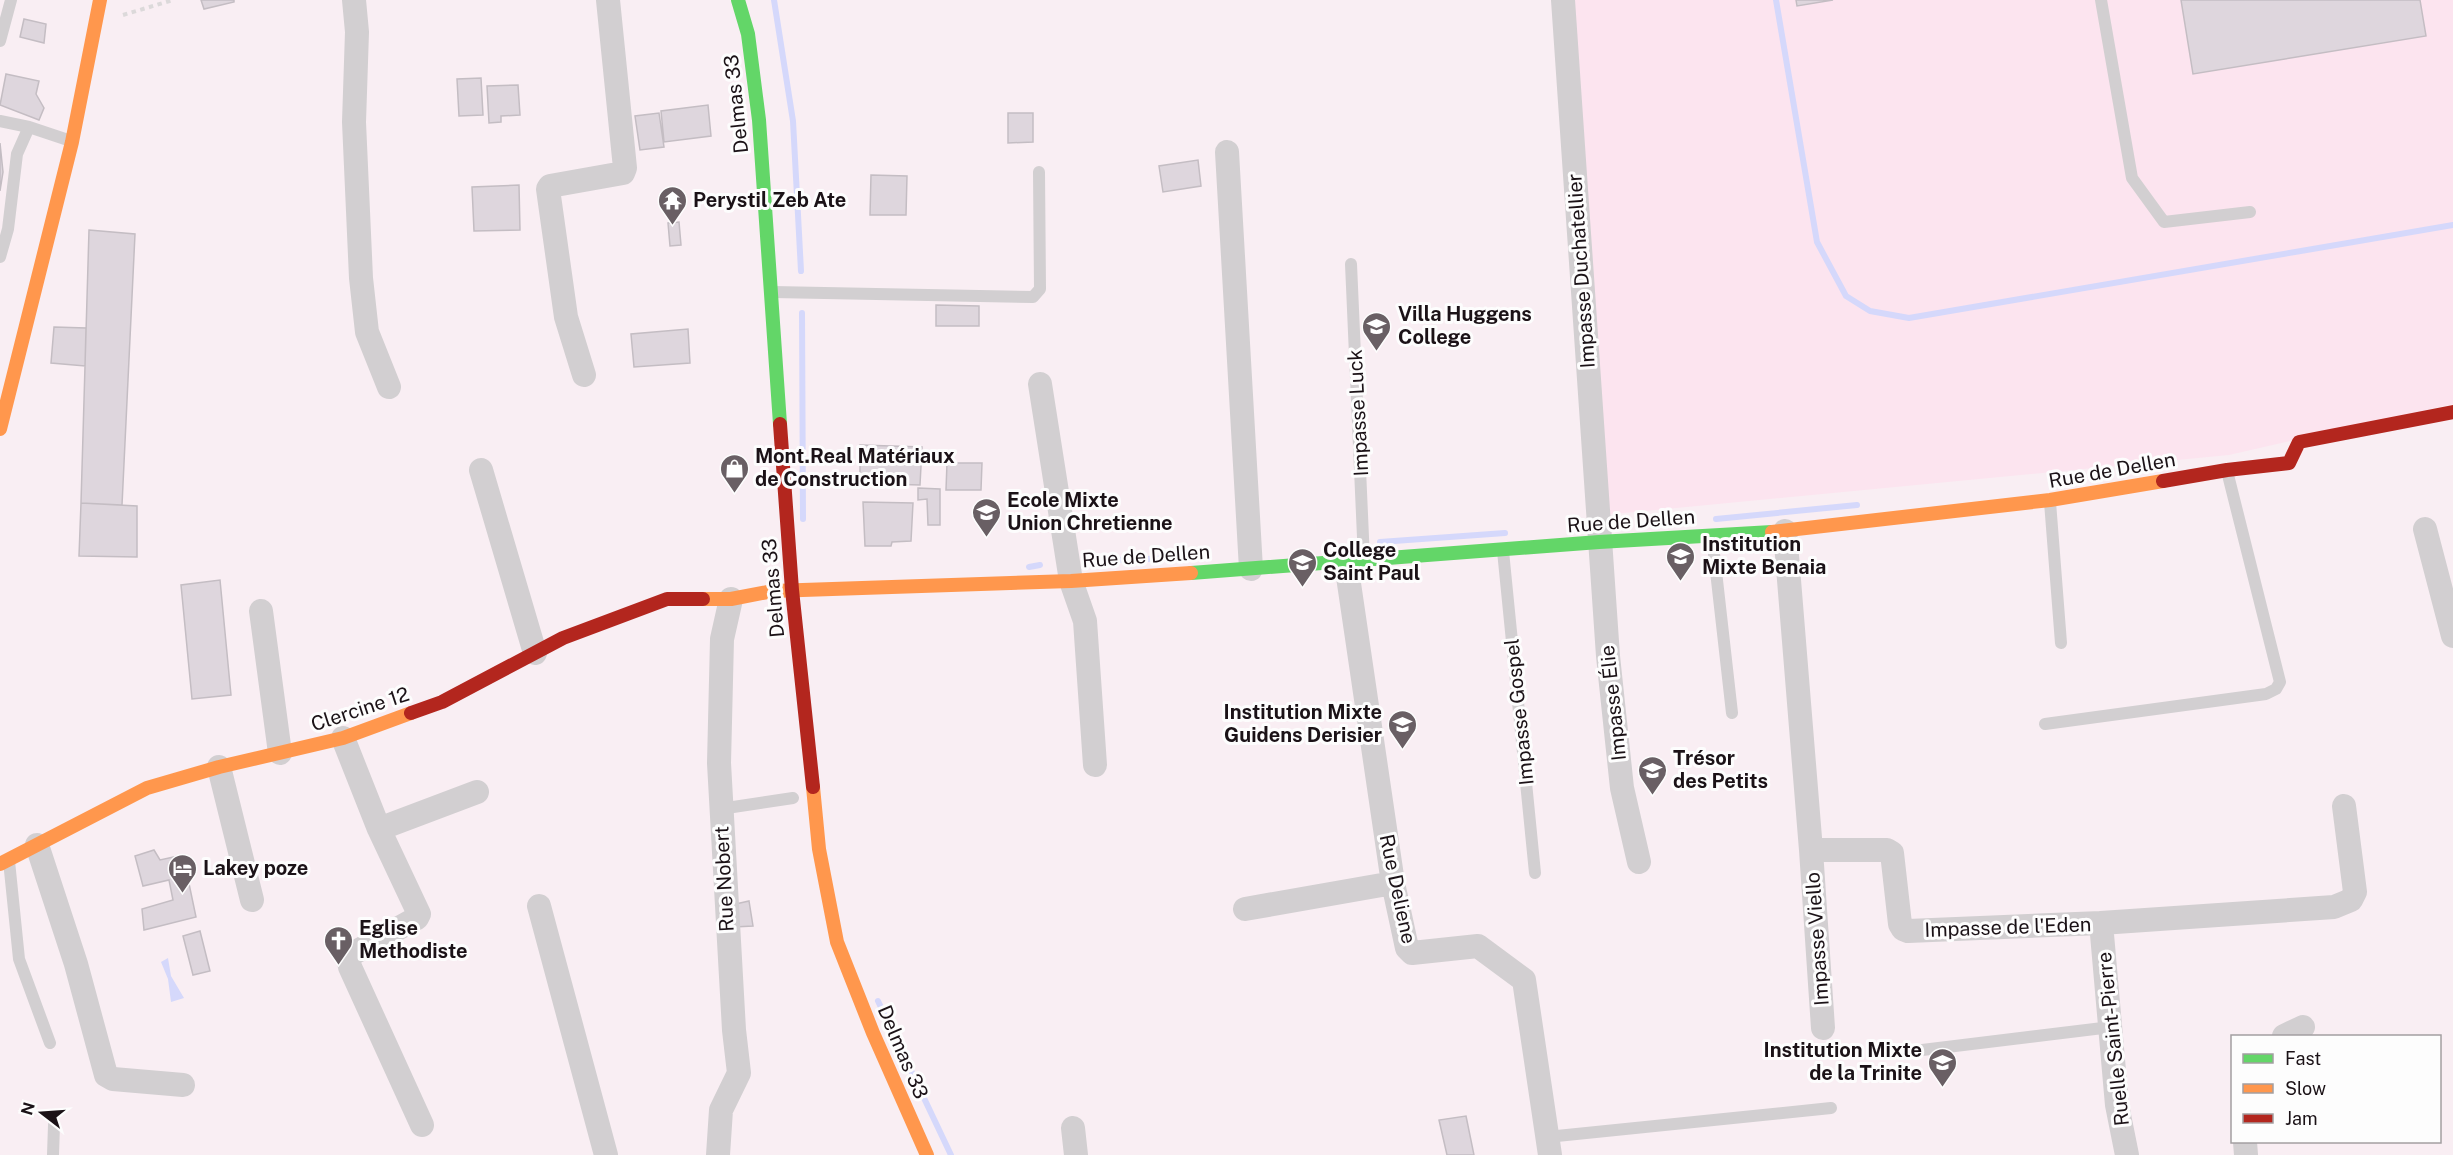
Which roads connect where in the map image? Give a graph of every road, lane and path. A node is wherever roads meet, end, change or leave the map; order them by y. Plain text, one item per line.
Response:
1 (11, 0) edge
2 (100, 0) edge
3 (173, 0) edge
4 (354, 0) edge
5 (608, 0) edge
6 (738, 0) edge
7 (1563, 0) edge
8 (2101, 0) edge
9 (96, 22) junction
10 (0, 40) edge
11 (5, 121) edge
12 (29, 127) junction
13 (72, 141) junction
14 (1227, 152) dead end
15 (1039, 172) dead end
16 (2250, 212) dead end
17 (0, 257) edge
18 (1351, 264) dead end
19 (772, 292) junction
20 (584, 375) dead end
21 (1040, 384) dead end
22 (389, 387) dead end
23 (2453, 412) edge
24 (0, 429) edge
25 (481, 470) dead end
26 (2227, 470) junction
27 (2050, 501) junction
28 (2425, 529) dead end
29 (1785, 531) junction
30 (1712, 534) junction
31 (1599, 542) junction
32 (1503, 550) junction
33 (2443, 559) edge
34 (1355, 562) junction
35 (1251, 569) junction
36 (1071, 580) junction
37 (792, 590) junction
38 (773, 591) joint
39 (731, 599) junction
40 (261, 611) dead end
41 (2453, 636) edge
42 (2061, 643) dead end
43 (535, 653) junction
44 (1732, 713) dead end
45 (2045, 724) dead end
46 (344, 738) junction
47 (280, 753) junction
48 (1095, 765) dead end
49 (219, 767) junction
50 (477, 792) dead end
51 (793, 798) dead end
52 (2344, 806) dead end
53 (720, 809) junction
54 (379, 829) junction
55 (37, 845) junction
56 (1811, 850) junction
57 (4, 861) edge
58 (1639, 862) dead end
59 (1535, 873) dead end
60 (1393, 883) junction
61 (252, 900) dead end
62 (538, 906) dead end
63 (1245, 909) dead end
64 (2101, 923) junction
65 (1823, 1028) dead end
66 (2111, 1028) junction
67 (50, 1043) dead end
68 (1914, 1051) dead end
69 (183, 1085) dead end
70 (1831, 1108) dead end
71 (54, 1125) dead end
72 (422, 1125) dead end
73 (1073, 1128) dead end
74 (1549, 1146) edge
75 (53, 1155) edge
76 (606, 1155) edge
77 (718, 1155) edge
78 (927, 1155) edge
79 (1076, 1155) edge
80 (2127, 1155) edge

1 - 10 lane
2 - 9 street
3 - 9 path
4 - 22 street
5 - 20 street
6 - 19 street, Delmas 33
7 - 31 street, Impasse Duchatellier
8 - 16 lane
9 - 13 street
11 - 12 lane
12 - 13 lane
12 - 17 lane
13 - 24 street
14 - 35 street
15 - 19 lane
18 - 34 lane, Impasse Luck
19 - 37 street, Delmas 33
21 - 36 street
23 - 26 street, Rue de Dellen
25 - 43 street
26 - 27 street, Rue de Dellen
26 - 45 lane
27 - 29 street, Rue de Dellen
27 - 42 lane
28 - 33 street
29 - 30 street, Rue de Dellen
29 - 56 street
30 - 31 street, Rue de Dellen
30 - 44 lane
31 - 32 street, Rue de Dellen
31 - 58 street, Impasse Élie
32 - 34 street, Rue de Dellen
32 - 59 lane, Impasse Gospel
33 - 41 street
34 - 35 street, Rue de Dellen
34 - 60 street, Rue Deliene
35 - 36 street, Rue de Dellen
36 - 37 street, Rue de Dellen
36 - 48 street
37 - 38 street, Rue de Dellen
37 - 78 street, Delmas 33
38 - 39 street, Clercine 12
39 - 43 street, Clercine 12
39 - 53 street, Rue Nobert
40 - 47 street
43 - 46 street, Clercine 12
46 - 47 street, Clercine 12
46 - 54 street
47 - 49 street, Clercine 12
49 - 55 street, Clercine 12
49 - 61 street
50 - 54 street
51 - 53 lane
52 - 64 street, Impasse de l'Eden
53 - 77 street, Rue Nobert
54 - 72 street
55 - 57 street, Clercine 12
55 - 69 street
56 - 64 street, Impasse de l'Eden
56 - 65 street, Impasse Viello
57 - 67 lane
60 - 63 street
60 - 74 street, Rue Deliene
62 - 76 street
64 - 66 street, Ruelle Saint-Pierre
66 - 68 lane
66 - 80 street, Ruelle Saint-Pierre
70 - 74 lane
71 - 75 lane
73 - 79 street

